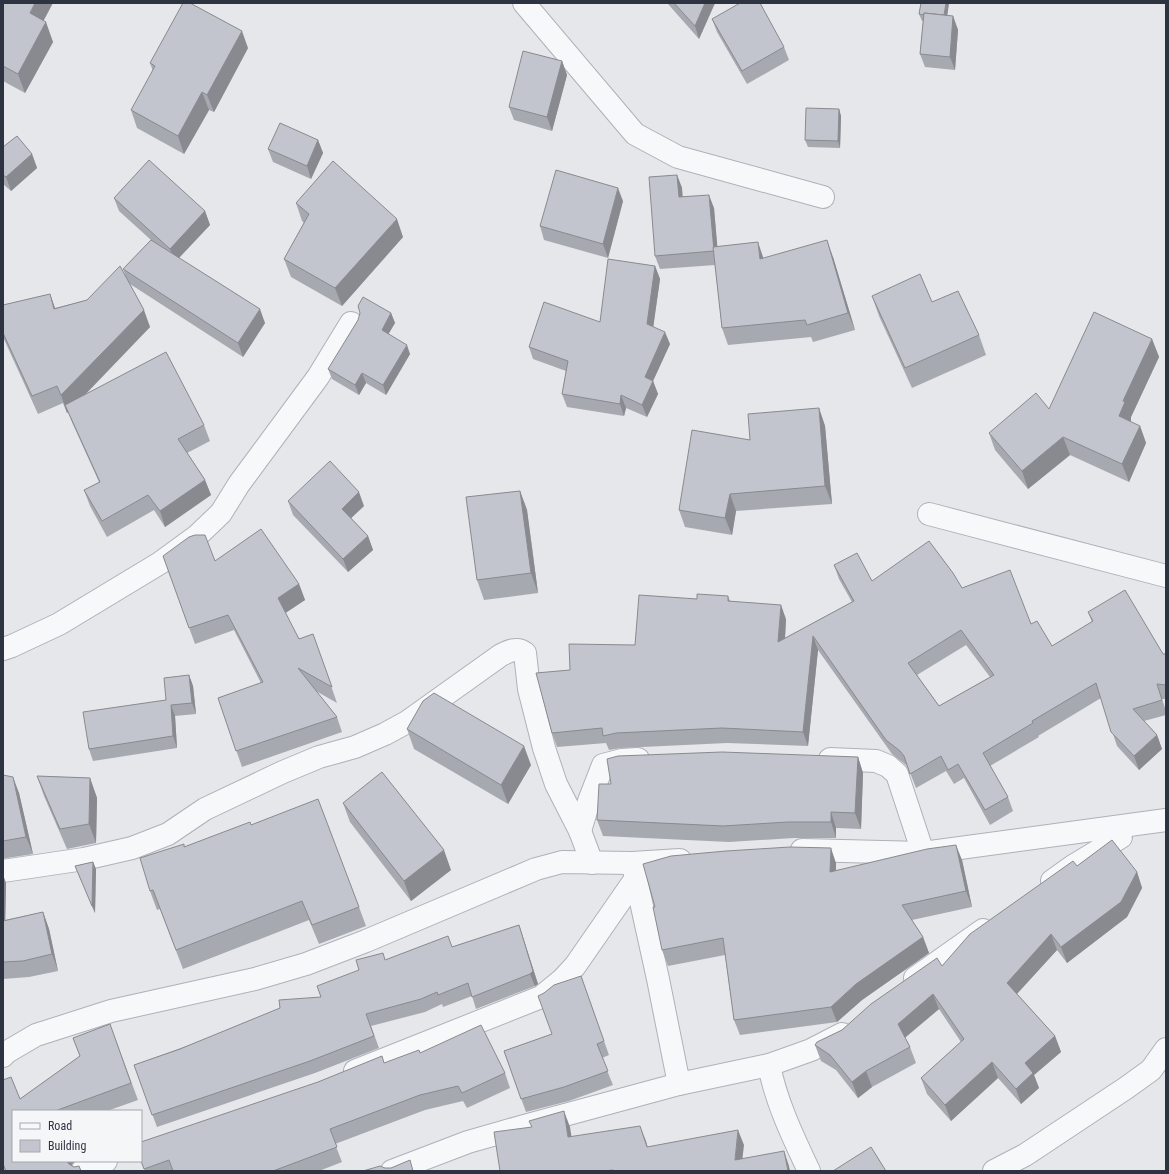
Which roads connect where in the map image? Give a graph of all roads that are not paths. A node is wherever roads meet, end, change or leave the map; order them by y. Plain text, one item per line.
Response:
1 (524, 3) edge
2 (823, 196) dead end
3 (351, 324) dead end
4 (929, 514) dead end
5 (1166, 576) edge
6 (3, 649) edge
7 (656, 758) edge
8 (814, 759) edge
9 (1166, 820) edge
10 (1144, 823) junction
11 (580, 831) junction
12 (781, 851) edge
13 (923, 853) junction
14 (697, 858) edge
15 (592, 863) junction
16 (3, 871) edge
17 (634, 871) junction
18 (1036, 892) edge
19 (998, 919) edge
20 (900, 988) edge
21 (857, 1020) edge
22 (1166, 1049) edge
23 (3, 1056) edge
24 (769, 1065) junction
25 (339, 1077) edge
26 (678, 1084) junction
27 (104, 1162) edge
28 (82, 1171) edge
29 (392, 1171) edge
30 (808, 1171) edge
31 (994, 1171) edge

1 - 2 street
3 - 6 street
4 - 5 street
7 - 11 street
8 - 13 street
9 - 10 street
10 - 13 street
10 - 18 street
11 - 15 street
11 - 16 street
12 - 13 street
14 - 17 street
15 - 17 street
15 - 23 street
17 - 25 street
17 - 26 street
19 - 20 street
21 - 24 street
22 - 31 street
24 - 26 street
24 - 30 street
26 - 29 street
27 - 28 street

